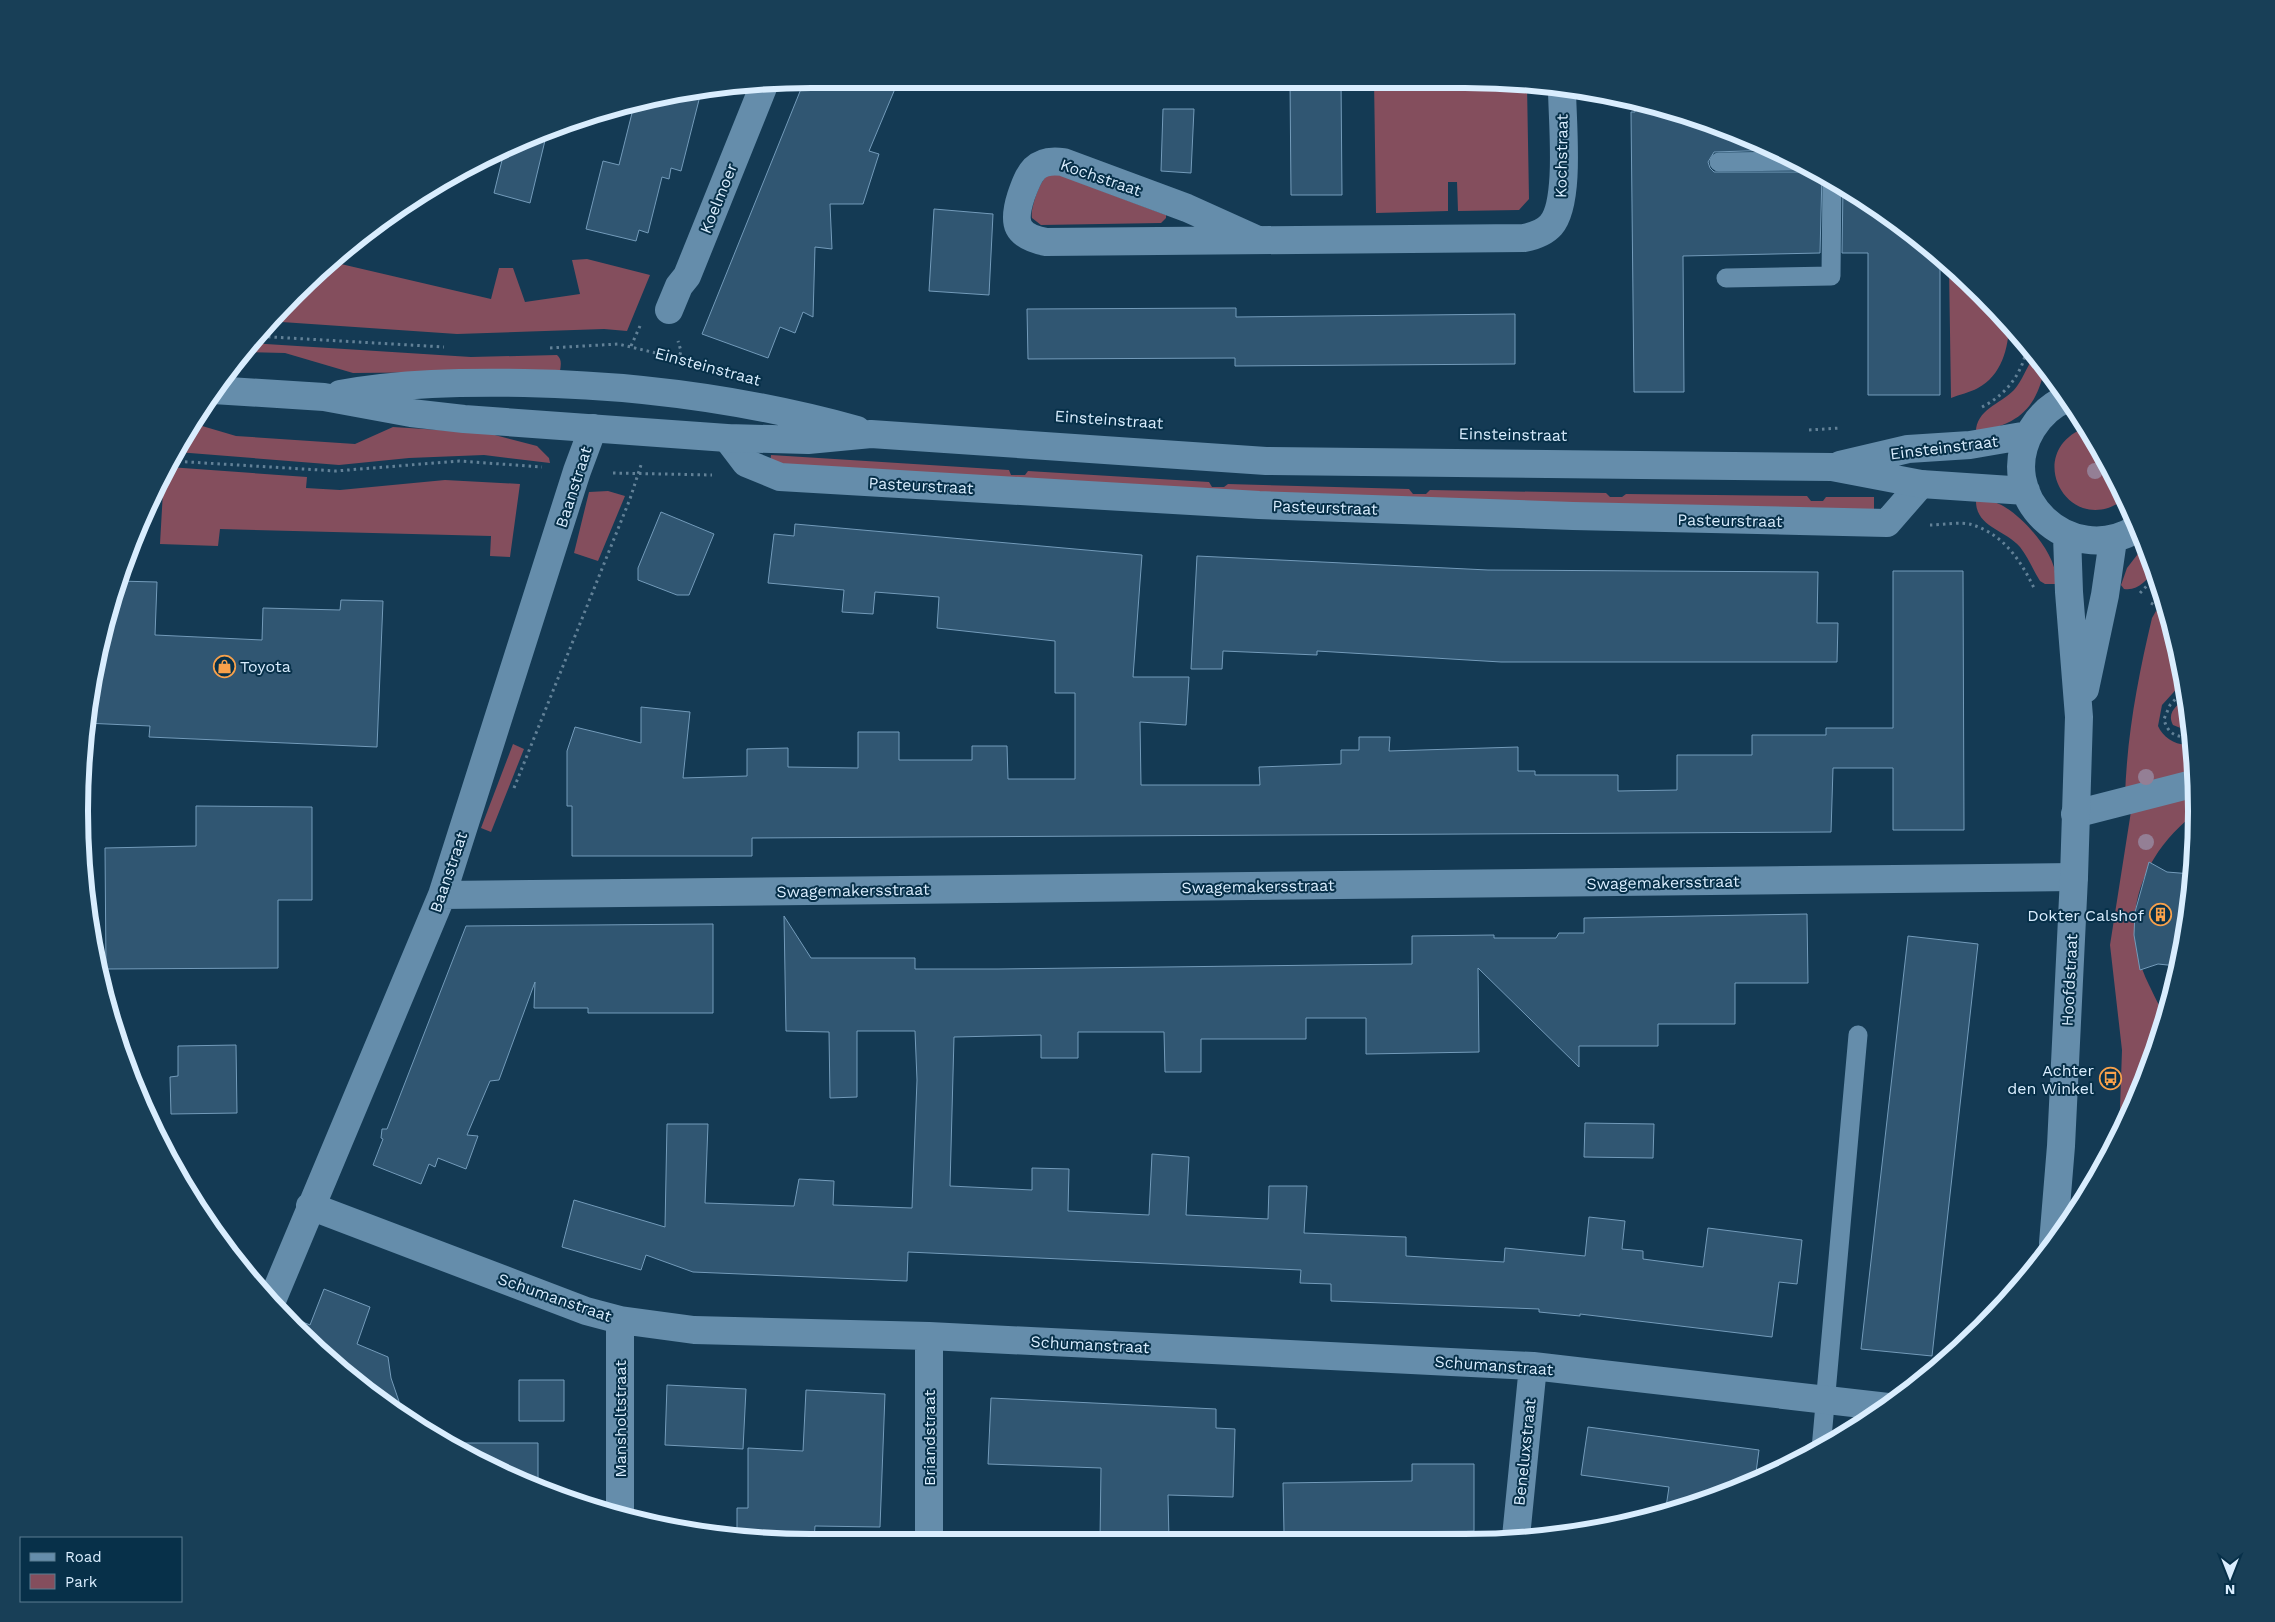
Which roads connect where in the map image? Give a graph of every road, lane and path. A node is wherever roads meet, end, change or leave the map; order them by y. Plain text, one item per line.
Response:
1 (762, 89) edge
2 (1562, 95) edge
3 (1719, 162) dead end
4 (1784, 162) edge
5 (1832, 188) edge
6 (1258, 240) junction
7 (1726, 278) dead end
8 (656, 314) junction
9 (265, 337) edge
10 (631, 346) junction
11 (453, 348) dead end
12 (548, 348) dead end
13 (2026, 356) edge
14 (679, 358) junction
15 (688, 361) dead end
16 (223, 391) edge
17 (665, 393) junction
18 (324, 397) junction
19 (2059, 399) edge
20 (1978, 409) dead end
21 (1850, 427) dead end
22 (593, 428) junction
23 (1803, 431) dead end
24 (652, 433) junction
25 (871, 434) junction
26 (2028, 435) junction
27 (727, 438) junction
28 (178, 461) edge
29 (1832, 467) junction
30 (577, 472) junction
31 (638, 473) junction
32 (714, 475) dead end
33 (1920, 484) junction
34 (2026, 491) junction
35 (1973, 525) dead end
36 (2125, 535) edge
37 (2067, 536) junction
38 (2150, 582) edge
39 (2034, 589) dead end
40 (2136, 597) dead end
41 (2151, 603) dead end
42 (2158, 607) edge
43 (2178, 696) edge
44 (2079, 717) junction
45 (2183, 736) edge
46 (2187, 785) edge
47 (513, 790) dead end
48 (2075, 814) junction
49 (2074, 877) junction
50 (442, 894) junction
51 (1858, 1035) dead end
52 (310, 1206) junction
53 (2054, 1229) edge
54 (274, 1296) edge
55 (620, 1320) junction
56 (929, 1336) junction
57 (1533, 1366) junction
58 (1827, 1400) junction
59 (1876, 1406) edge
60 (1822, 1440) edge
61 (620, 1509) edge
62 (1516, 1532) edge
63 (929, 1534) edge

1 - 8 street, Koelmoer
2 - 6 street, Kochstraat
3 - 4 lane
5 - 7 lane
6 - 6 street, Kochstraat
8 - 10 path
8 - 14 path
9 - 11 path
10 - 12 path, Einsteinstraat
10 - 14 path, Einsteinstraat
13 - 20 path
14 - 15 path, Einsteinstraat
14 - 17 path
16 - 18 street, Einsteinstraat
17 - 18 street, Einsteinstraat
17 - 25 street, Einsteinstraat
18 - 22 street, Einsteinstraat
19 - 26 street
21 - 23 path
22 - 24 street, Einsteinstraat
22 - 30 street, Baanstraat
24 - 27 street, Einsteinstraat
24 - 31 path
25 - 27 street, Einsteinstraat
25 - 29 street, Einsteinstraat
26 - 29 street, Einsteinstraat
26 - 34 street
27 - 33 street, Pasteurstraat
28 - 30 path
29 - 33 street, Einsteinstraat
30 - 31 path
30 - 50 street, Baanstraat
31 - 32 path
31 - 47 path
33 - 34 street, Einsteinstraat
34 - 37 street
35 - 39 path
36 - 37 street
36 - 44 street, Hoofdstraat
37 - 44 street, Hoofdstraat
38 - 40 path
41 - 42 path
43 - 45 path
44 - 48 street, Hoofdstraat
46 - 48 street
48 - 49 street, Hoofdstraat
49 - 50 street, Swagemakersstraat
49 - 53 street, Hoofdstraat
50 - 52 street, Baanstraat
51 - 58 lane
52 - 54 street, Baanstraat
52 - 55 street, Schumanstraat
55 - 56 street, Schumanstraat
55 - 61 street, Mansholtstraat
56 - 57 street, Schumanstraat
56 - 63 street, Briandstraat
57 - 58 street, Schumanstraat
57 - 62 street, Beneluxstraat
58 - 59 street, Schumanstraat
58 - 60 lane

